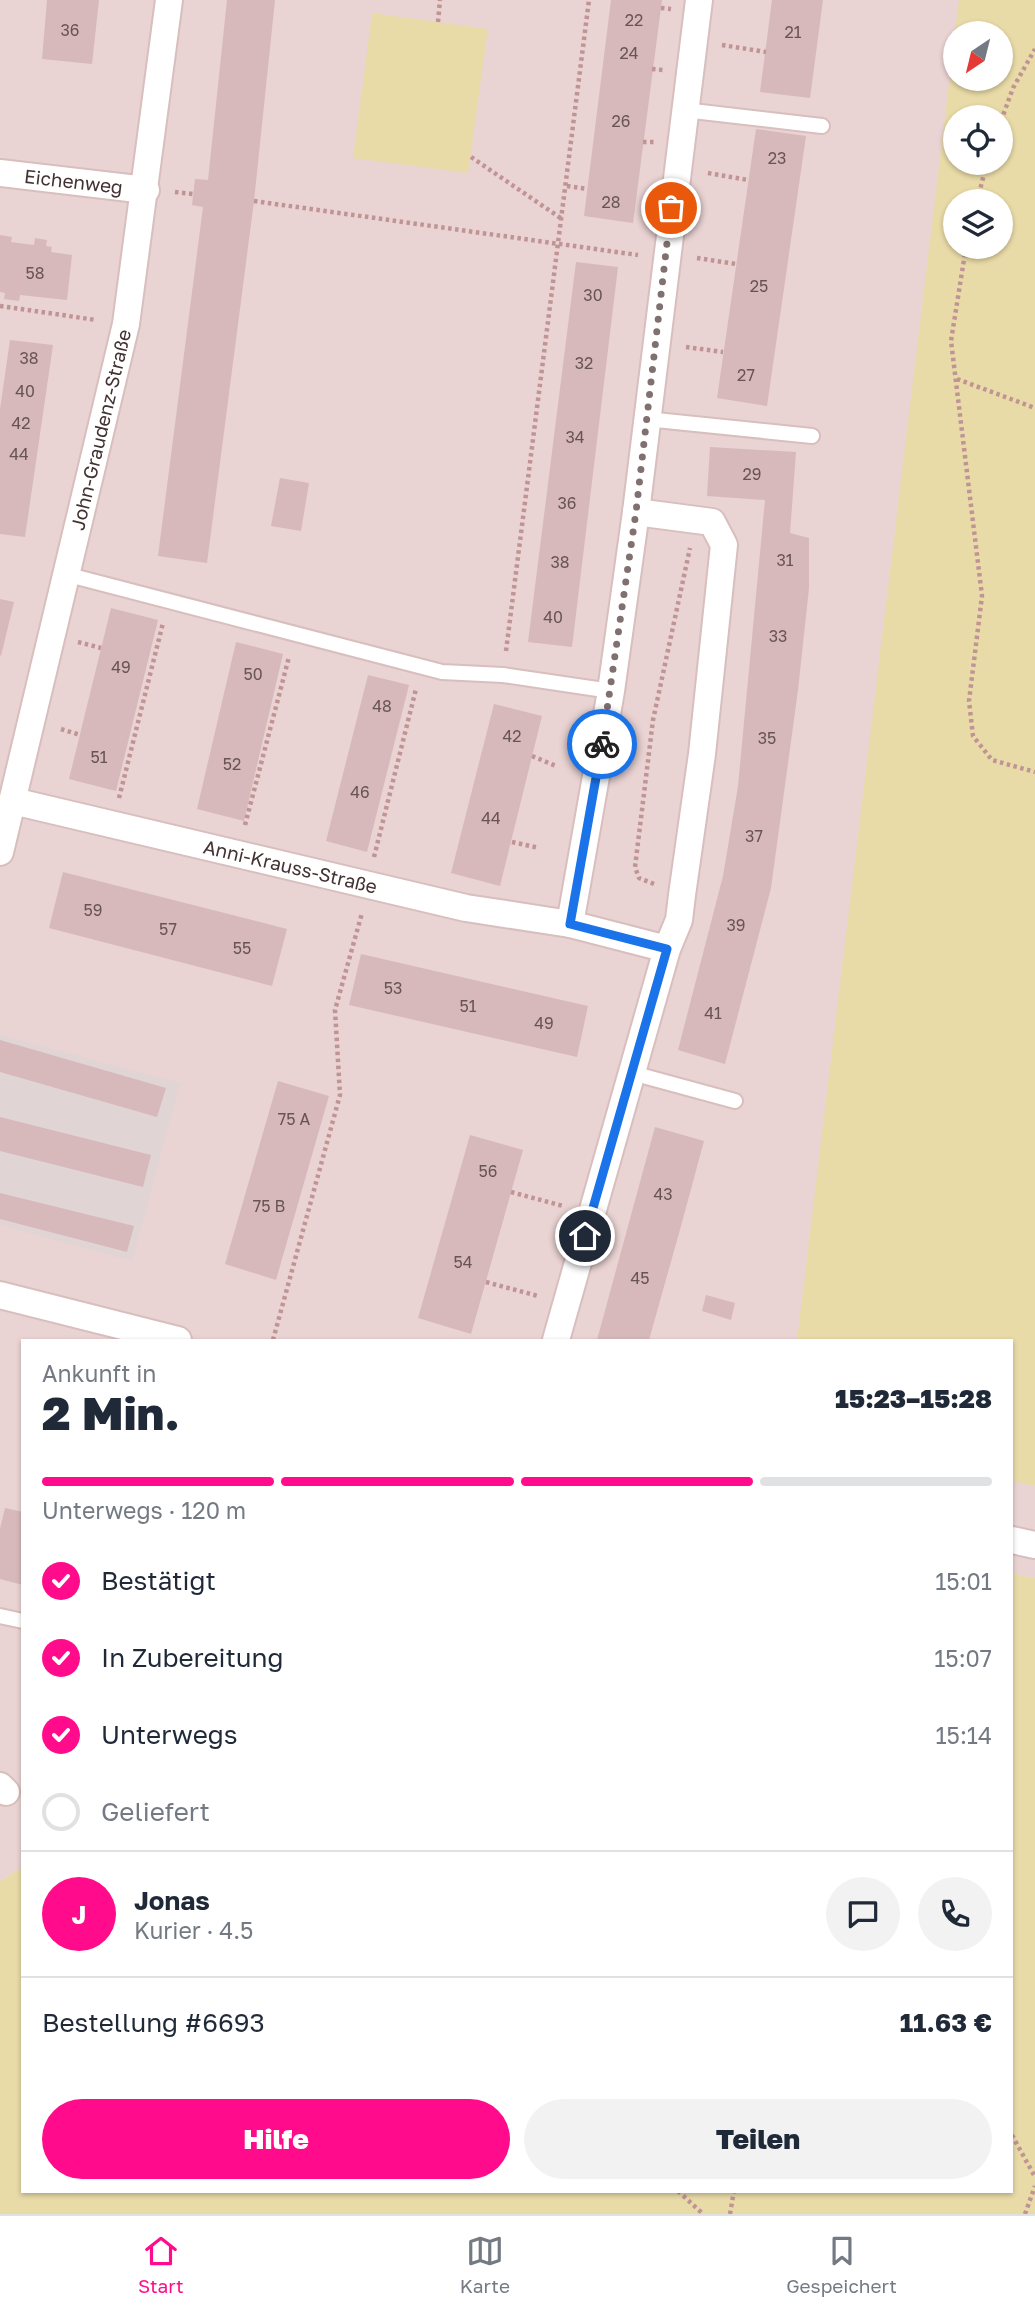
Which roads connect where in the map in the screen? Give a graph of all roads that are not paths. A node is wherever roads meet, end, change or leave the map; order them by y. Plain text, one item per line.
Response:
1 (169, 0) edge
2 (699, 0) edge
3 (684, 110) junction
4 (822, 127) dead end
5 (0, 173) edge
6 (146, 190) junction
7 (646, 419) junction
8 (812, 436) dead end
9 (636, 512) junction
10 (65, 574) junction
11 (611, 691) junction
12 (13, 801) junction
13 (0, 852) edge
14 (570, 924) junction
15 (667, 949) junction
16 (632, 1073) junction
17 (734, 1101) dead end
18 (0, 1296) edge
19 (174, 1339) edge
20 (556, 1339) edge
21 (1013, 1540) edge
22 (1035, 1545) edge
23 (0, 1616) edge
24 (21, 1621) edge

1 - 6 street, John-Graudenz-Straße
2 - 3 street
3 - 4 lane
3 - 7 street
5 - 6 street, Eichenweg
6 - 10 street, John-Graudenz-Straße
7 - 8 lane
7 - 9 street
9 - 11 street
9 - 15 street
10 - 11 lane
10 - 12 street, John-Graudenz-Straße
11 - 14 street
12 - 13 street, John-Graudenz-Straße
12 - 14 street, Anni-Krauss-Straße
14 - 15 street, Anni-Krauss-Straße
15 - 16 street
16 - 17 lane
16 - 20 street
18 - 19 street
21 - 22 street
23 - 24 lane

